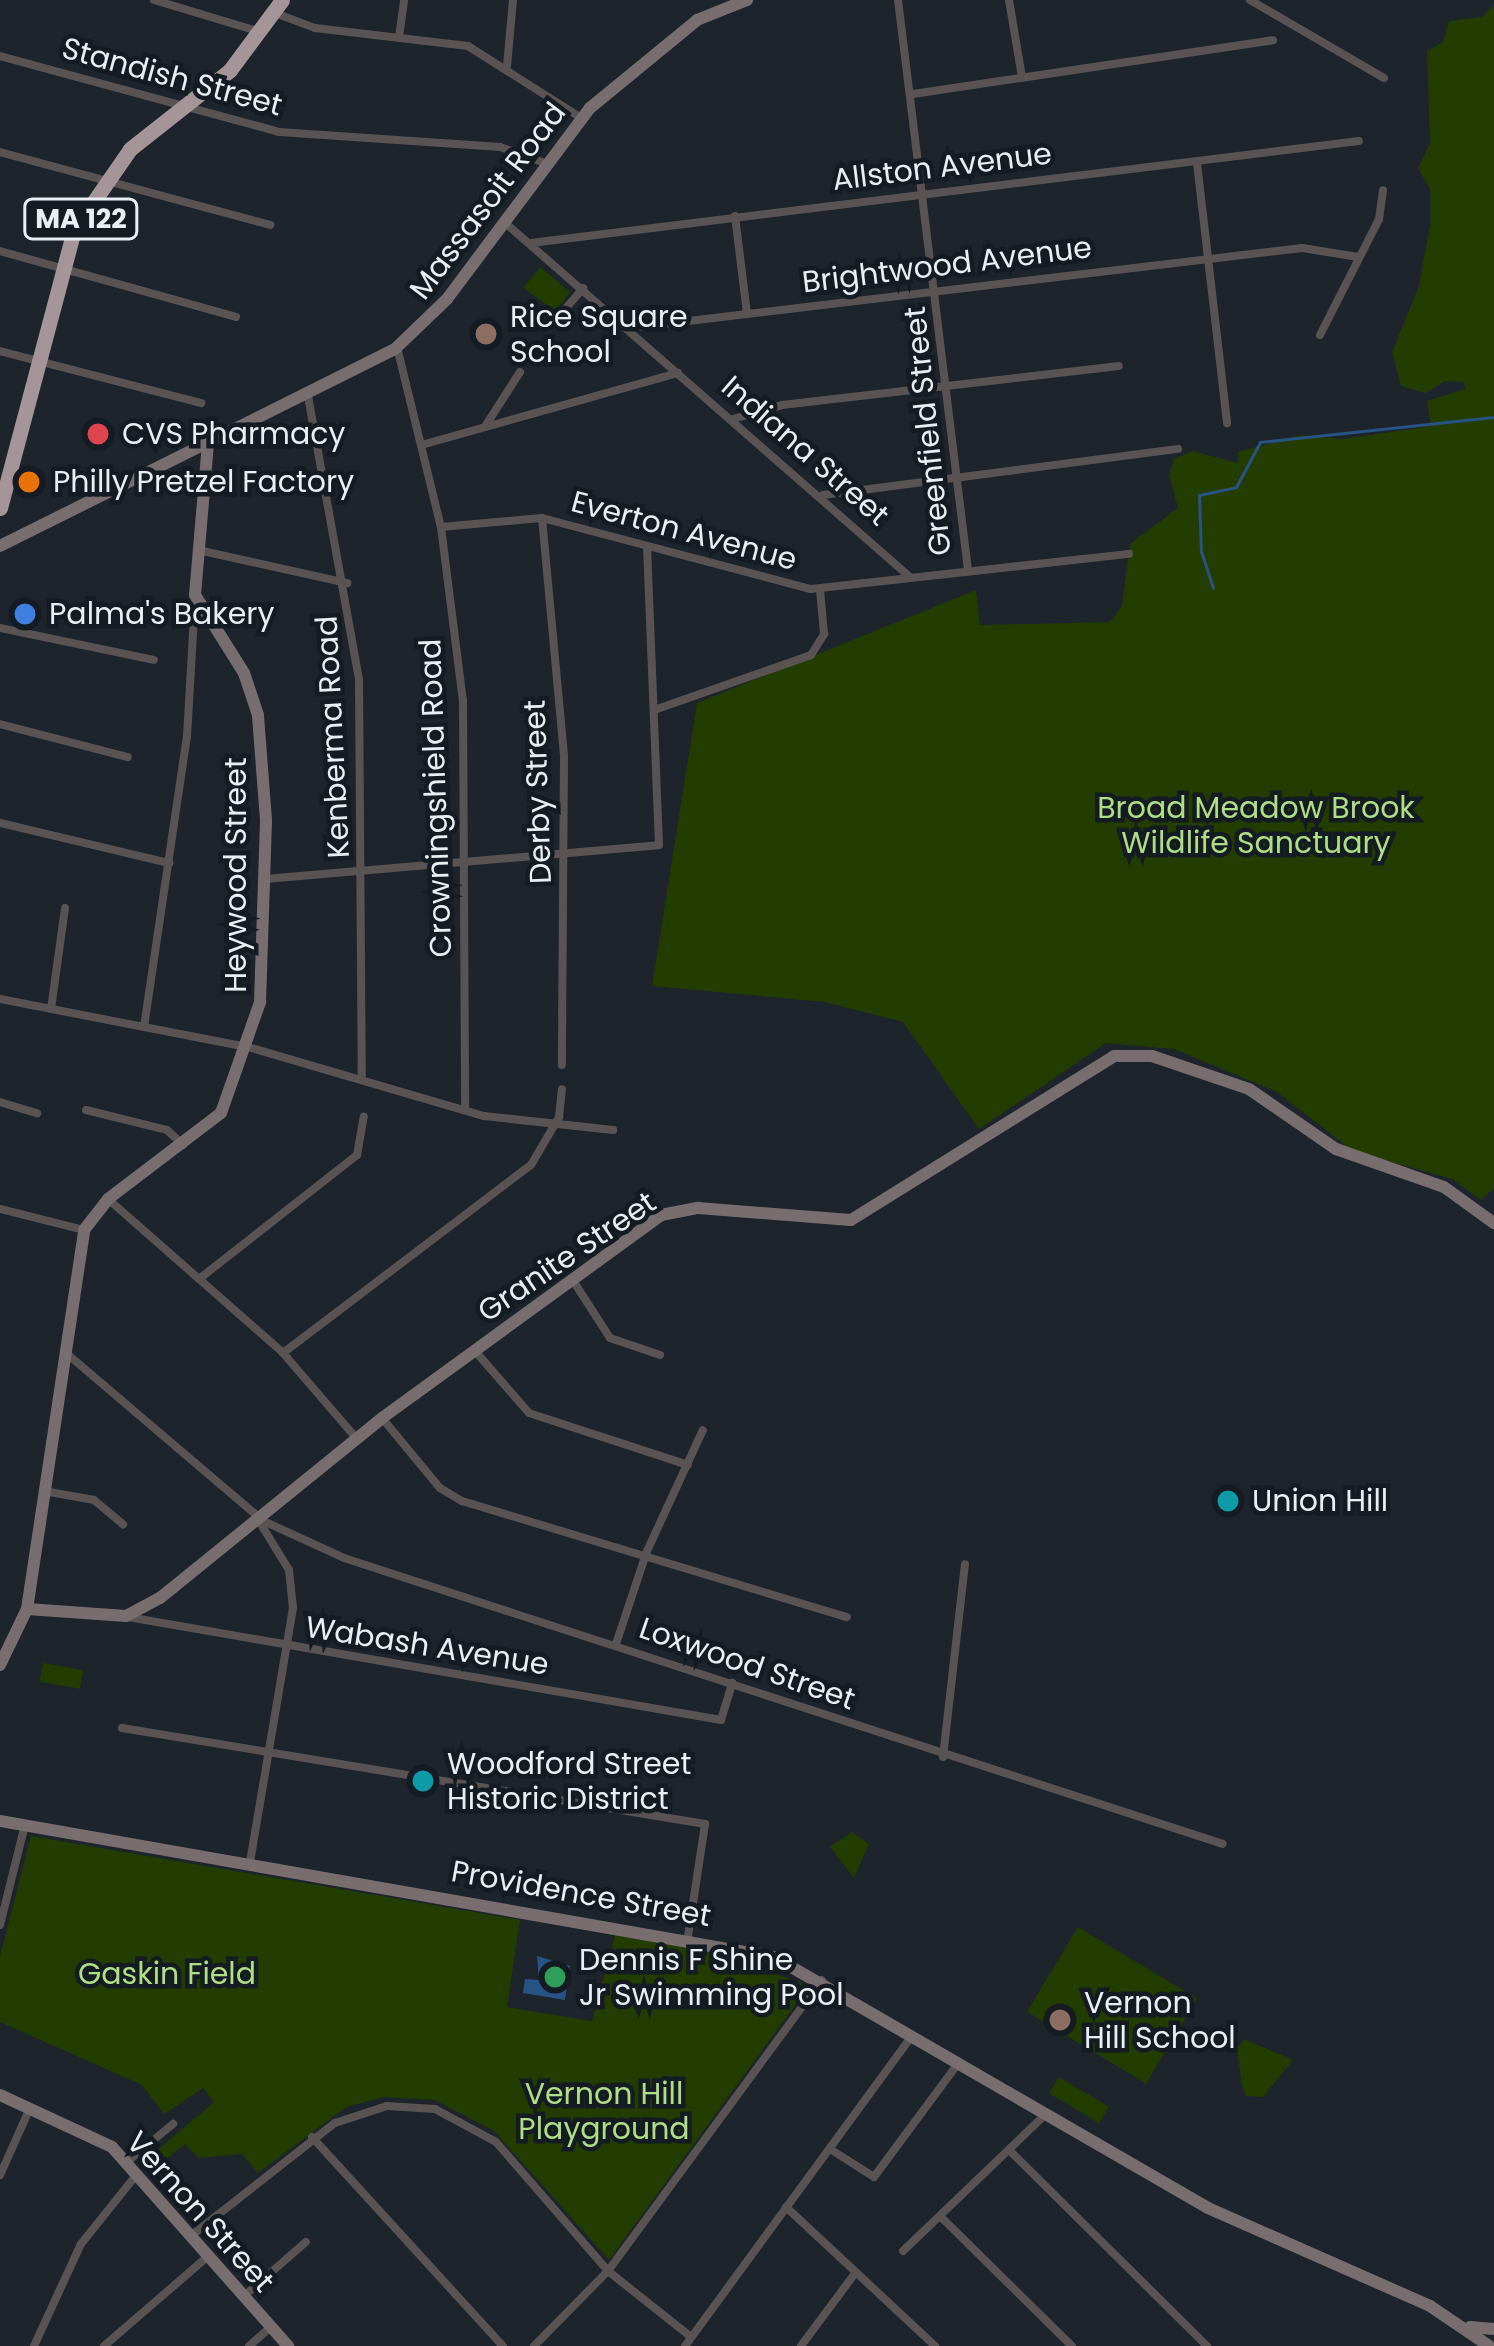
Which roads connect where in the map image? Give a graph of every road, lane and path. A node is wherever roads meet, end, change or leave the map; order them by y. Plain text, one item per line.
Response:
1 (154, 0) edge
2 (404, 0) edge
3 (513, 0) edge
4 (747, 0) edge
5 (898, 0) edge
6 (1009, 0) edge
7 (1250, 0) edge
8 (729, 3) edge
9 (279, 6) edge
10 (262, 32) junction
11 (399, 37) junction
12 (1273, 40) dead end
13 (0, 56) edge
14 (506, 66) junction
15 (1022, 77) junction
16 (1384, 78) dead end
17 (913, 94) junction
18 (183, 106) junction
19 (580, 117) junction
20 (1359, 141) dead end
21 (0, 152) edge
22 (1197, 163) junction
23 (545, 164) junction
24 (105, 182) junction
25 (1383, 190) dead end
26 (924, 194) junction
27 (735, 216) junction
28 (502, 221) junction
29 (270, 226) dead end
30 (531, 243) junction
31 (0, 251) edge
32 (1358, 257) junction
33 (1205, 260) junction
34 (61, 267) junction
35 (583, 288) junction
36 (936, 290) junction
37 (747, 314) junction
38 (559, 316) dead end
39 (236, 317) dead end
40 (630, 328) junction
41 (1320, 335) dead end
42 (397, 347) junction
43 (0, 351) edge
44 (36, 364) junction
45 (1119, 366) dead end
46 (520, 372) dead end
47 (680, 372) junction
48 (948, 389) junction
49 (308, 396) junction
50 (200, 403) dead end
51 (734, 419) junction
52 (1227, 423) dead end
53 (486, 425) junction
54 (8, 441) edge
55 (208, 444) junction
56 (425, 444) junction
57 (1178, 449) dead end
58 (957, 474) junction
59 (822, 495) junction
60 (1, 500) edge
61 (542, 518) junction
62 (441, 527) junction
63 (0, 546) edge
64 (646, 546) junction
65 (197, 550) junction
66 (1129, 554) dead end
67 (968, 570) junction
68 (911, 578) junction
69 (347, 583) junction
70 (820, 589) junction
71 (195, 595) junction
72 (0, 628) edge
73 (154, 660) dead end
74 (657, 709) junction
75 (0, 724) edge
76 (128, 757) dead end
77 (0, 824) edge
78 (566, 851) junction
79 (467, 860) junction
80 (169, 863) junction
81 (365, 868) junction
82 (265, 879) junction
83 (64, 908) dead end
84 (0, 999) edge
85 (51, 1009) junction
86 (144, 1027) junction
87 (248, 1047) junction
88 (562, 1065) dead end
89 (362, 1079) junction
90 (562, 1089) dead end
91 (0, 1102) edge
92 (86, 1110) dead end
93 (465, 1110) junction
94 (37, 1113) dead end
95 (364, 1117) dead end
96 (554, 1124) junction
97 (613, 1130) dead end
98 (184, 1146) junction
99 (108, 1199) junction
100 (0, 1209) edge
101 (1494, 1223) edge
102 (84, 1230) junction
103 (199, 1279) junction
104 (572, 1279) junction
105 (63, 1350) junction
106 (474, 1350) junction
107 (283, 1353) junction
108 (660, 1354) dead end
109 (382, 1418) junction
110 (703, 1430) dead end
111 (356, 1439) junction
112 (688, 1465) junction
113 (43, 1490) junction
114 (259, 1519) junction
115 (123, 1524) dead end
116 (646, 1551) junction
117 (964, 1564) dead end
118 (27, 1610) junction
119 (126, 1616) junction
120 (847, 1617) dead end
121 (616, 1644) junction
122 (287, 1647) junction
123 (0, 1665) edge
124 (732, 1683) junction
125 (122, 1728) dead end
126 (269, 1754) junction
127 (944, 1757) junction
128 (0, 1821) edge
129 (26, 1826) junction
130 (1223, 1844) dead end
131 (250, 1862) junction
132 (0, 1925) edge
133 (688, 1936) junction
134 (824, 1979) junction
135 (914, 2032) junction
136 (961, 2060) junction
137 (0, 2095) edge
138 (30, 2108) junction
139 (1049, 2112) junction
140 (173, 2124) dead end
141 (312, 2137) junction
142 (830, 2149) junction
143 (1010, 2150) junction
144 (127, 2162) junction
145 (137, 2174) junction
146 (0, 2175) edge
147 (786, 2207) junction
148 (941, 2217) junction
149 (192, 2235) junction
150 (306, 2242) dead end
151 (903, 2252) dead end
152 (209, 2255) junction
153 (608, 2272) junction
154 (856, 2272) junction
155 (244, 2296) junction
156 (272, 2327) junction
157 (1469, 2327) junction
158 (1494, 2329) edge
159 (925, 2337) junction
160 (688, 2342) edge
161 (34, 2346) edge
162 (104, 2346) edge
163 (250, 2346) edge
164 (288, 2346) edge
165 (502, 2346) edge
166 (534, 2346) edge
167 (800, 2346) edge
168 (918, 2346) edge
169 (935, 2346) edge
170 (1072, 2346) edge
171 (1207, 2346) edge
172 (1489, 2346) edge

1 - 10 street
2 - 11 street
3 - 14 street
4 - 8 street, Massasoit Road
5 - 17 street, Greenfield Street
6 - 15 street
7 - 16 street
8 - 19 street, Massasoit Road
9 - 10 highway, MA 122
9 - 11 street
10 - 18 highway, MA 122
11 - 14 street
12 - 15 street
13 - 18 street, Standish Street
14 - 19 street
15 - 17 street
17 - 26 street, Greenfield Street
18 - 23 street, Standish Street
18 - 24 highway, MA 122
19 - 23 street, Massasoit Road
20 - 22 street, Allston Avenue
21 - 24 street
22 - 26 street, Allston Avenue
22 - 33 street
23 - 28 street, Massasoit Road
24 - 29 street
24 - 34 highway, MA 122
25 - 32 street
26 - 27 street, Allston Avenue
26 - 36 street, Greenfield Street
27 - 30 street, Allston Avenue
27 - 37 street
28 - 30 street, Indiana Street
28 - 42 street, Massasoit Road
30 - 35 street, Indiana Street
31 - 34 street
32 - 33 street, Brightwood Avenue
32 - 41 street
33 - 36 street, Brightwood Avenue
33 - 52 street
34 - 39 street
34 - 44 highway, MA 122
35 - 38 street
35 - 40 street, Indiana Street
36 - 37 street, Brightwood Avenue
36 - 48 street, Greenfield Street
37 - 40 street, Brightwood Avenue
40 - 47 street, Indiana Street
42 - 49 street, Massasoit Road
42 - 56 street, Crowningshield Road
43 - 44 street
44 - 50 street
44 - 54 highway, MA 122
45 - 48 street
46 - 53 street
47 - 51 street, Indiana Street
47 - 53 street
48 - 51 street
48 - 58 street, Greenfield Street
49 - 55 street, Massasoit Road
49 - 69 street, Kenberma Road
51 - 59 street, Indiana Street
53 - 56 street
54 - 60 highway, MA 122
55 - 63 street, Massasoit Road
55 - 65 street
56 - 62 street, Crowningshield Road
57 - 58 street
58 - 59 street
58 - 67 street, Greenfield Street
59 - 68 street, Indiana Street
61 - 62 street, Everton Avenue
61 - 64 street, Everton Avenue
61 - 78 street, Derby Street
62 - 79 street, Crowningshield Road
64 - 70 street, Everton Avenue
64 - 74 street
65 - 69 street
65 - 71 street
66 - 67 street, Everton Avenue
67 - 68 street, Everton Avenue
68 - 70 street, Everton Avenue
69 - 81 street, Kenberma Road
70 - 74 street
71 - 80 street
71 - 82 street, Heywood Street
72 - 73 street
74 - 78 street
75 - 76 street
77 - 80 street
78 - 79 street
78 - 88 street, Derby Street
79 - 81 street
79 - 93 street, Crowningshield Road
80 - 86 street
81 - 82 street
81 - 89 street, Kenberma Road
82 - 87 street, Heywood Street
83 - 85 street
84 - 85 street
85 - 86 street
86 - 87 street
87 - 89 street
87 - 98 street, Heywood Street
89 - 93 street
90 - 96 street
91 - 94 street
92 - 98 street
93 - 96 street
95 - 103 street
96 - 97 street
96 - 107 street
98 - 99 street, Heywood Street
99 - 102 street, Heywood Street
99 - 103 street
100 - 102 street
101 - 104 street, Granite Street
102 - 105 street, Heywood Street
103 - 107 street
104 - 106 street, Granite Street
104 - 108 street
105 - 113 street, Heywood Street
105 - 114 street
106 - 109 street, Granite Street
106 - 112 street
107 - 111 street
109 - 111 street, Granite Street
109 - 116 street
110 - 112 street
111 - 114 street, Granite Street
112 - 116 street
113 - 115 street
113 - 118 street, Heywood Street
114 - 119 street, Granite Street
114 - 121 street, Loxwood Street
114 - 122 street
116 - 120 street
116 - 121 street
117 - 127 street
118 - 119 street
118 - 123 street, Heywood Street
119 - 122 street, Wabash Avenue
121 - 124 street, Loxwood Street
122 - 124 street, Wabash Avenue
122 - 126 street
124 - 127 street, Loxwood Street
125 - 126 street
126 - 131 street
126 - 133 street
127 - 130 street, Loxwood Street
128 - 129 street, Providence Street
129 - 131 street, Providence Street
129 - 132 street
131 - 133 street, Providence Street
133 - 134 street, Providence Street
134 - 135 street, Providence Street
134 - 153 street
135 - 136 street, Providence Street
135 - 142 street
136 - 139 street, Providence Street
136 - 142 street
137 - 138 street, Vernon Street
138 - 144 street, Vernon Street
138 - 146 street
139 - 143 street
139 - 157 street, Providence Street
140 - 144 street
141 - 149 street
141 - 153 street
141 - 165 street
142 - 147 street
143 - 148 street
143 - 171 street
144 - 145 street, Vernon Street
145 - 149 street, Vernon Street
145 - 161 street
147 - 154 street
147 - 160 street
148 - 151 street
148 - 170 street
149 - 152 street, Vernon Street
150 - 155 street
152 - 155 street, Vernon Street
152 - 162 street
153 - 160 street
153 - 166 street
154 - 159 street
154 - 167 street
155 - 156 street, Vernon Street
156 - 163 street
156 - 164 street, Vernon Street
157 - 158 street
157 - 172 street, Providence Street
159 - 168 street
159 - 169 street

